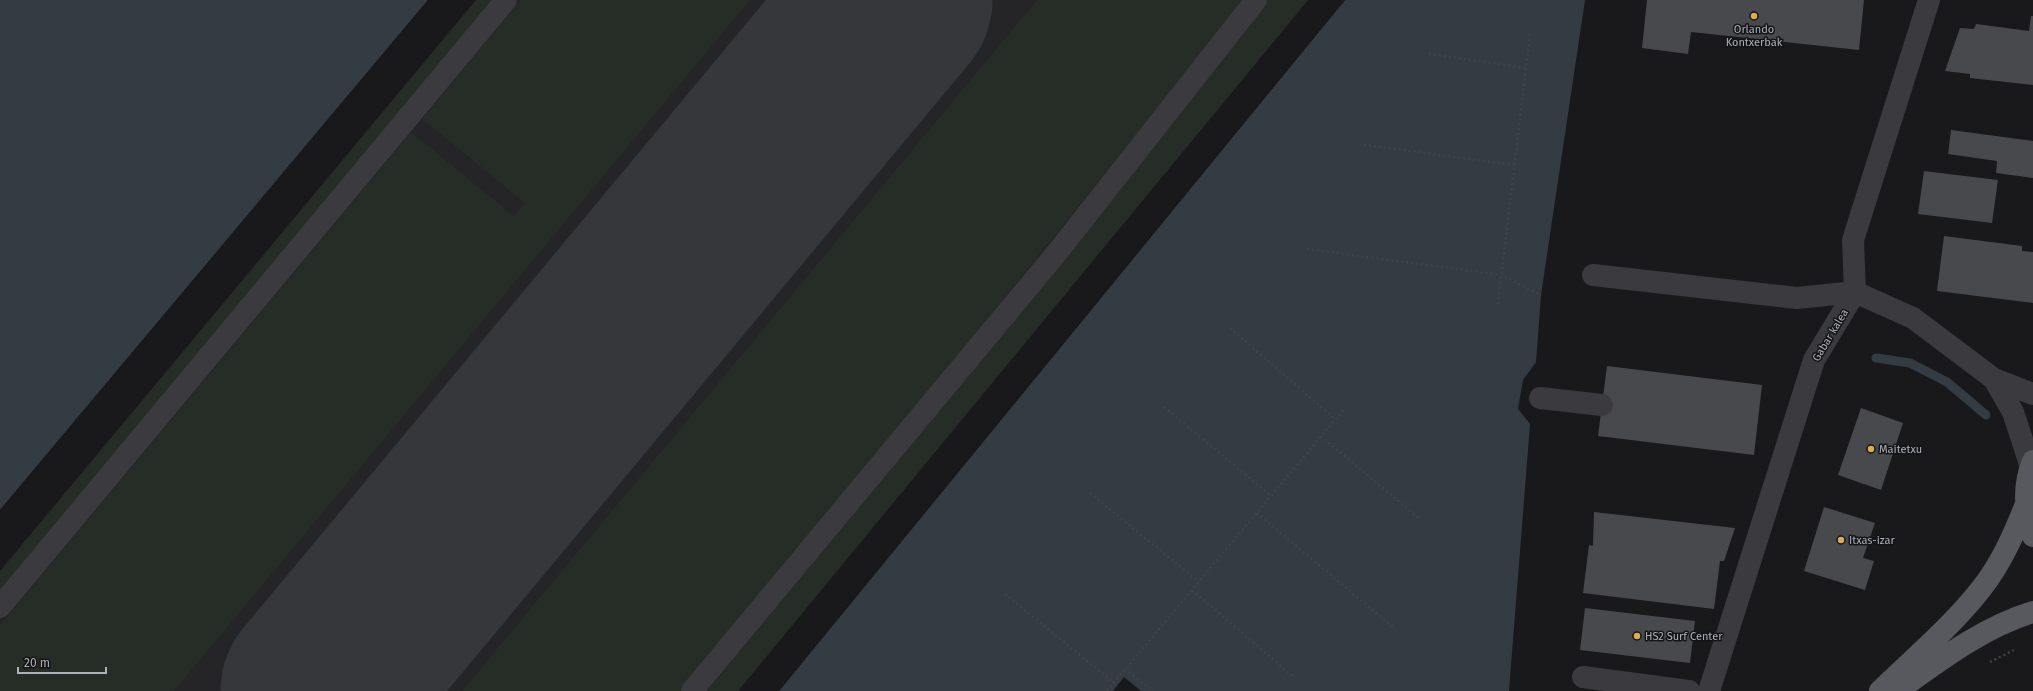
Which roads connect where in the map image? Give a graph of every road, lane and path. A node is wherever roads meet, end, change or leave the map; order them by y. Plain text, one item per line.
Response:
1 (506, 0) edge
2 (1256, 0) edge
3 (1929, 0) edge
4 (1530, 34) dead end
5 (1429, 54) dead end
6 (1526, 68) junction
7 (1359, 144) dead end
8 (1514, 165) junction
9 (1307, 249) dead end
10 (1501, 275) junction
11 (1593, 275) dead end
12 (1855, 292) junction
13 (1542, 295) dead end
14 (1498, 304) dead end
15 (1230, 328) dead end
16 (1994, 379) junction
17 (2033, 394) edge
18 (1540, 398) dead end
19 (1602, 405) dead end
20 (1164, 407) dead end
21 (1344, 409) dead end
22 (1335, 419) junction
23 (1321, 436) junction
24 (2032, 464) edge
25 (1090, 492) dead end
26 (1271, 496) junction
27 (2026, 504) junction
28 (1257, 512) junction
29 (1421, 520) dead end
30 (2033, 536) edge
31 (1199, 582) junction
32 (1192, 590) junction
33 (1005, 594) dead end
34 (0, 607) edge
35 (2033, 612) edge
36 (1394, 628) dead end
37 (1125, 669) junction
38 (1583, 677) dead end
39 (1295, 678) dead end
40 (1114, 683) junction
41 (692, 691) edge
42 (1107, 691) edge
43 (1153, 691) edge
44 (1689, 691) edge
45 (1709, 691) edge
46 (1880, 691) edge
47 (1897, 691) edge

1 - 34 street
2 - 41 street
3 - 12 street
4 - 6 path
5 - 6 path
6 - 8 path
7 - 8 path
8 - 10 path
9 - 10 path
10 - 13 path
10 - 14 path
11 - 12 street
12 - 16 street
12 - 45 street, Gabar kalea
15 - 22 path
16 - 17 street
16 - 24 street
18 - 19 street
20 - 26 path
21 - 22 path
22 - 23 path
23 - 26 path
23 - 29 path
24 - 27 main road
25 - 31 path
26 - 28 path
27 - 30 main road
27 - 46 main road
28 - 31 path
28 - 36 path
31 - 32 path
32 - 37 path
32 - 39 path
33 - 40 path
35 - 47 main road
37 - 40 path
37 - 43 path
38 - 44 street
40 - 42 path

